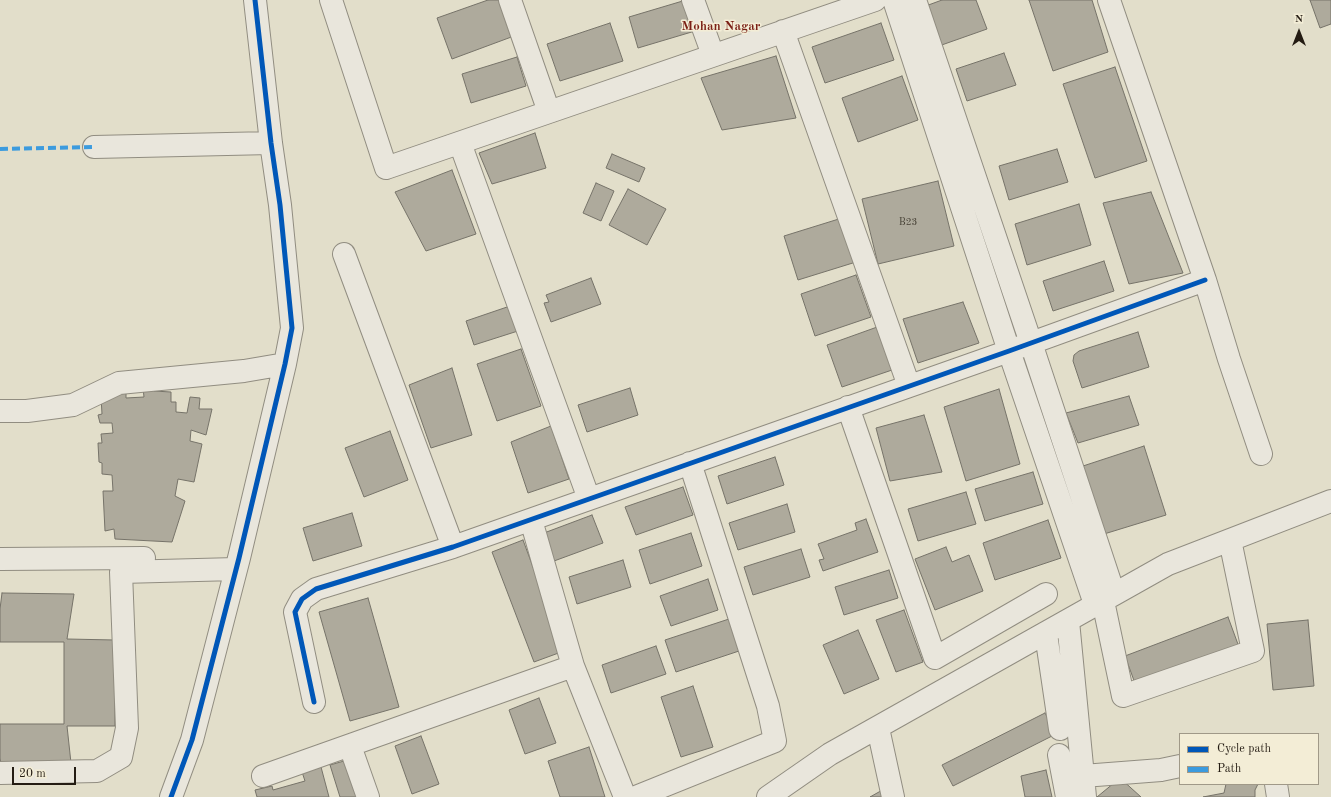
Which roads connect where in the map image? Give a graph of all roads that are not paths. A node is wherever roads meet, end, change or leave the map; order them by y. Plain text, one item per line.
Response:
1 (254, 0) edge
2 (331, 0) edge
3 (510, 0) edge
4 (693, 0) edge
5 (875, 0) edge
6 (894, 0) edge
7 (914, 0) edge
8 (1109, 0) edge
9 (783, 32) junction
10 (713, 55) junction
11 (548, 112) junction
12 (271, 143) junction
13 (460, 143) junction
14 (94, 147) dead end
15 (344, 254) dead end
16 (1205, 280) junction
17 (1031, 343) junction
18 (1009, 351) junction
19 (286, 364) junction
20 (910, 386) junction
21 (848, 408) junction
22 (0, 411) edge
23 (1261, 454) dead end
24 (690, 463) junction
25 (589, 499) junction
26 (1331, 501) edge
27 (531, 520) junction
28 (1230, 540) junction
29 (453, 547) junction
30 (0, 559) edge
31 (238, 564) junction
32 (1046, 594) dead end
33 (1104, 600) junction
34 (1068, 621) junction
35 (1046, 634) junction
36 (573, 666) junction
37 (314, 702) dead end
38 (878, 728) junction
39 (1060, 729) dead end
40 (350, 746) junction
41 (1059, 755) dead end
42 (1179, 766) edge
43 (0, 773) edge
44 (263, 776) dead end
45 (1083, 776) junction
46 (1276, 785) edge
47 (171, 797) edge
48 (368, 797) edge
49 (625, 797) edge
50 (636, 797) edge
51 (768, 797) edge
52 (893, 797) edge
53 (1066, 797) edge
54 (1085, 797) edge
55 (1278, 797) edge

1 - 12 street
2 - 13 street
3 - 11 street
4 - 10 street
5 - 9 street
6 - 18 street
7 - 17 street
8 - 16 street
9 - 10 street
9 - 20 street
10 - 11 street
11 - 13 street
12 - 14 street
12 - 19 street
13 - 25 street
15 - 29 street
16 - 17 street
16 - 23 street
17 - 18 street
17 - 33 street
18 - 20 street
18 - 33 street
19 - 22 street
19 - 31 street
20 - 21 street
21 - 24 street
21 - 32 street
24 - 25 street
24 - 50 street
25 - 27 street
26 - 28 street
27 - 29 street
27 - 36 street
28 - 33 street
28 - 33 street
29 - 37 street
30 - 31 street
31 - 43 street
31 - 47 street
33 - 34 street
34 - 35 street
34 - 45 street
35 - 38 street
35 - 39 street
36 - 40 street
36 - 49 street
38 - 51 street
38 - 52 street
40 - 44 street
40 - 48 street
41 - 53 street
42 - 45 street
45 - 54 street
46 - 55 street

